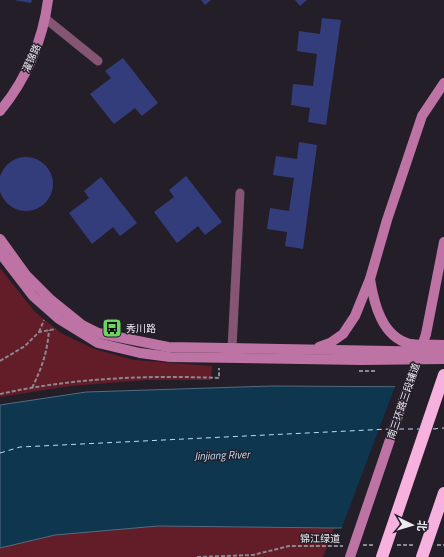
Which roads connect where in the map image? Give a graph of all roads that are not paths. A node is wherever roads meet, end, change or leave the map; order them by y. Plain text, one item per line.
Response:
1 (48, 0) edge
2 (46, 19) junction
3 (98, 61) dead end
4 (444, 83) edge
5 (0, 111) edge
6 (240, 193) dead end
7 (0, 239) edge
8 (444, 242) edge
9 (0, 252) edge
10 (370, 279) junction
11 (444, 345) edge
12 (232, 348) junction
13 (309, 349) junction
14 (444, 352) edge
15 (444, 359) edge
16 (444, 375) edge
17 (444, 493) edge
18 (382, 551) edge
19 (421, 551) edge
20 (350, 557) edge

1 - 2 street, 濯锦路
2 - 3 street
2 - 5 street, 濯锦路
4 - 10 street
6 - 12 street
7 - 12 street
8 - 20 street, 南三环路三段辅道, bridge
9 - 15 street
10 - 11 street
10 - 13 street
12 - 13 street
13 - 14 street
16 - 18 highway, bridge
17 - 19 highway, bridge

